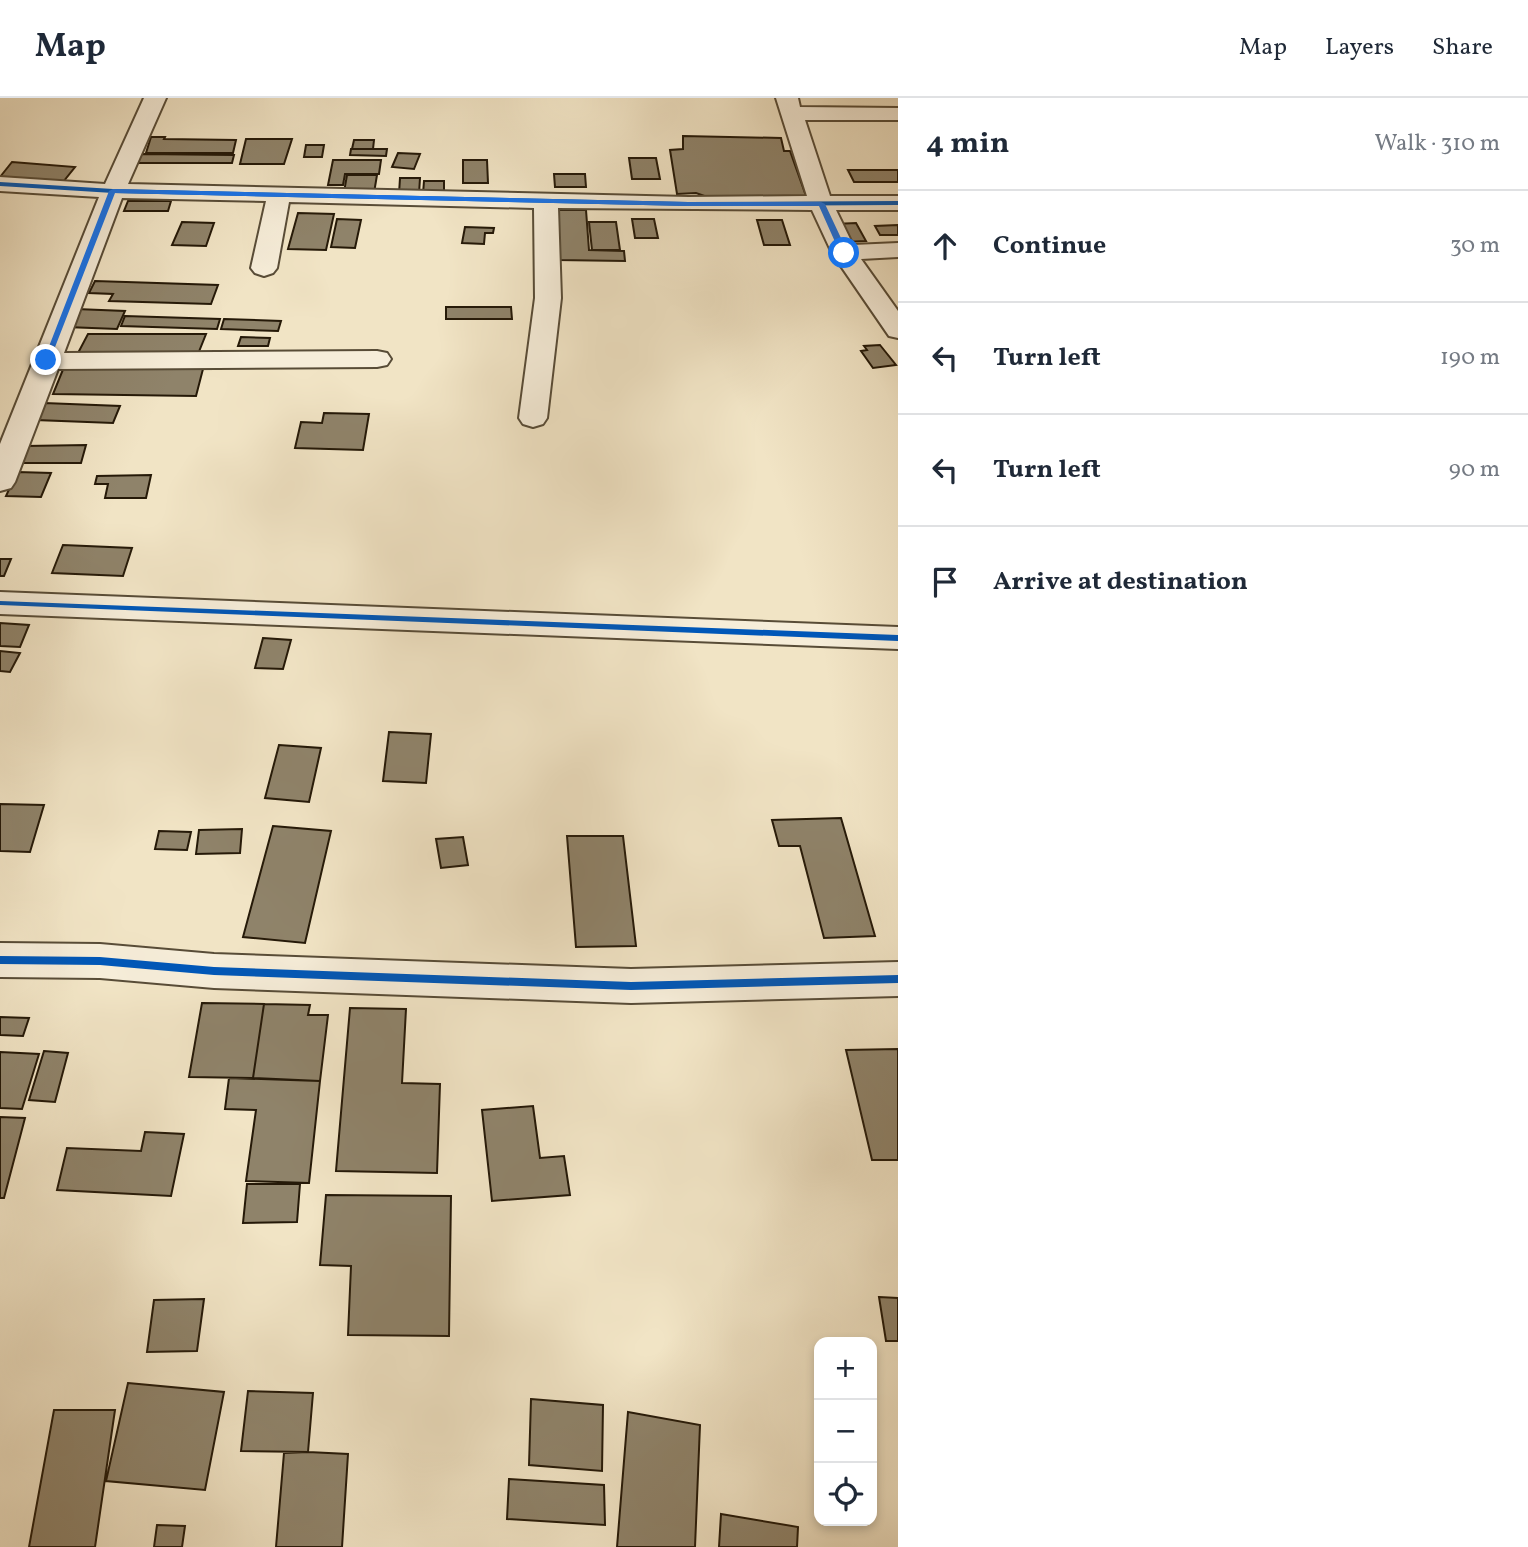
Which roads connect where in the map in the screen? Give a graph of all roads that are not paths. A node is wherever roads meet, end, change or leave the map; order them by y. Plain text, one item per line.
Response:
1 (155, 98) edge
2 (789, 105) edge
3 (898, 114) edge
4 (0, 184) edge
5 (113, 191) junction
6 (279, 195) junction
7 (546, 201) junction
8 (898, 203) edge
9 (821, 204) junction
10 (898, 250) edge
11 (844, 253) junction
12 (264, 268) dead end
13 (898, 330) edge
14 (377, 359) dead end
15 (46, 360) junction
16 (533, 418) dead end
17 (0, 482) edge
18 (0, 603) edge
19 (898, 638) edge
20 (0, 960) edge
21 (898, 979) edge

1 - 5 street
2 - 3 street
2 - 9 street
4 - 5 street
5 - 6 street
5 - 15 street
6 - 7 street
6 - 12 street
7 - 9 street
7 - 16 street
8 - 9 street
9 - 11 street
10 - 11 street
11 - 13 street
14 - 15 street
15 - 17 street
18 - 19 street
20 - 21 street

